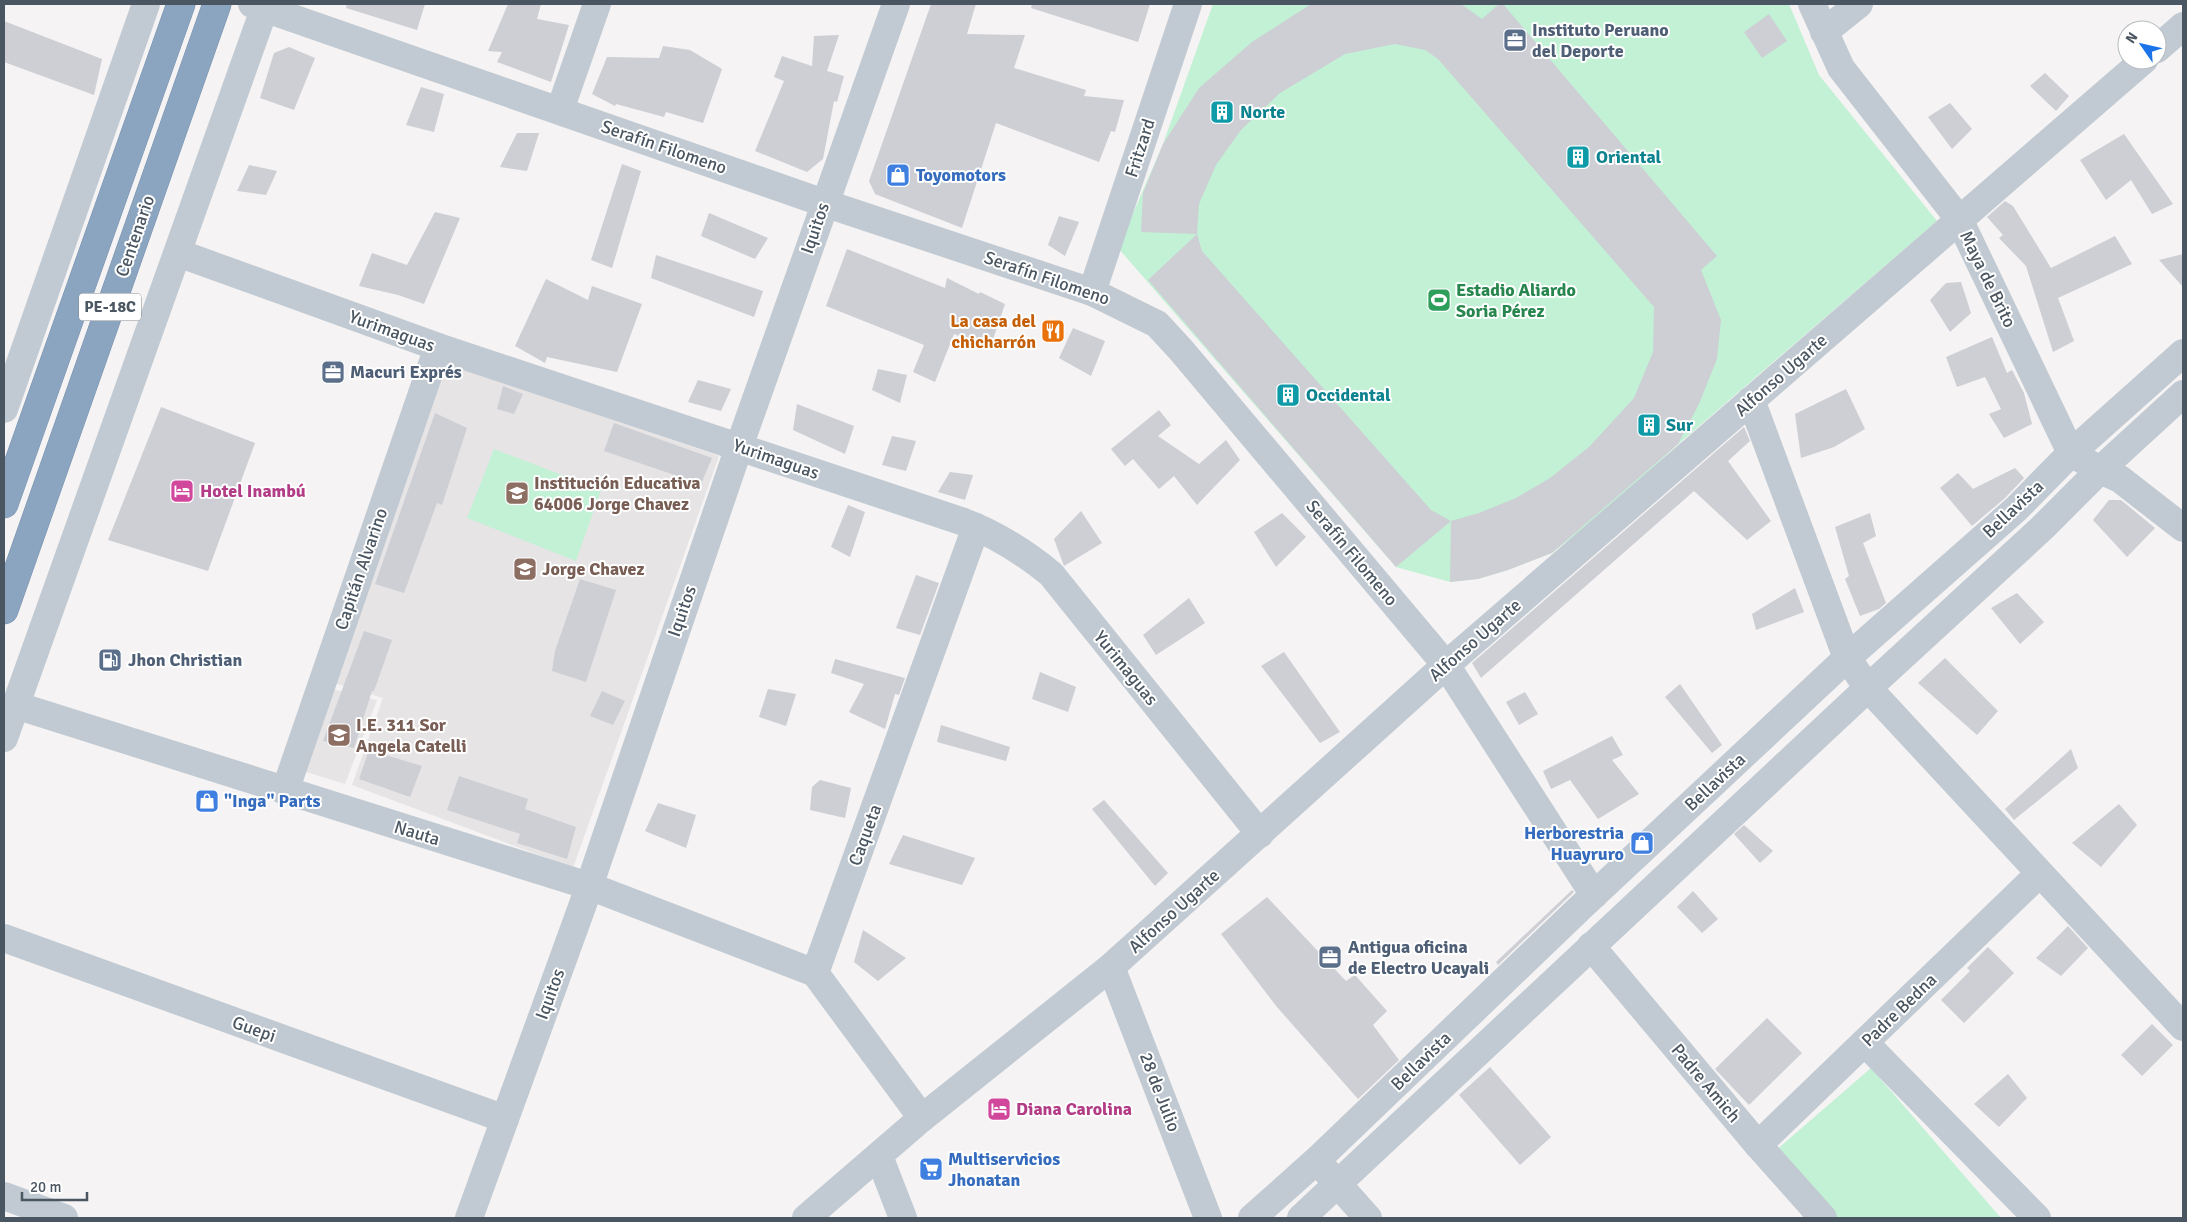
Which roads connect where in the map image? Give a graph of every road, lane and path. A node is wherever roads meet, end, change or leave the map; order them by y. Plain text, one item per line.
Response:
1 (146, 4) edge
2 (181, 4) edge
3 (217, 4) edge
4 (598, 4) edge
5 (896, 4) edge
6 (1188, 4) edge
7 (1812, 4) edge
8 (1859, 4) edge
9 (261, 5) edge
10 (2183, 26) edge
11 (1824, 32) junction
12 (2167, 40) edge
13 (2132, 70) edge
14 (560, 110) junction
15 (824, 203) junction
16 (1959, 219) junction
17 (178, 253) junction
18 (1092, 292) junction
19 (438, 347) junction
20 (2183, 353) edge
21 (2183, 394) edge
22 (1751, 400) junction
23 (4, 409) edge
24 (739, 447) junction
25 (2071, 453) junction
26 (2100, 470) junction
27 (4, 504) edge
28 (976, 527) junction
29 (2183, 528) edge
30 (4, 610) edge
31 (1846, 658) junction
32 (1446, 665) junction
33 (1868, 688) junction
34 (15, 706) junction
35 (4, 738) edge
36 (285, 791) junction
37 (1260, 834) junction
38 (2039, 874) junction
39 (589, 886) junction
40 (1594, 895) junction
41 (4, 938) edge
42 (1591, 946) junction
43 (1111, 966) junction
44 (815, 973) junction
45 (2183, 1027) edge
46 (1865, 1043) junction
47 (922, 1118) junction
48 (505, 1119) junction
49 (1758, 1145) junction
50 (879, 1156) junction
51 (1317, 1160) junction
52 (1339, 1184) junction
53 (4, 1196) edge
54 (64, 1218) edge
55 (469, 1218) edge
56 (806, 1218) edge
57 (903, 1218) edge
58 (1208, 1218) edge
59 (1252, 1218) edge
60 (1301, 1218) edge
61 (1368, 1218) edge
62 (1823, 1218) edge
63 (2037, 1218) edge

1 - 23 street
2 - 27 highway, Centenario / PE-18C
3 - 30 highway, Centenario / PE-18C
4 - 14 street
5 - 15 street, Iquitos
6 - 18 street, Fritzard
7 - 11 street, Maya de Brito
8 - 11 street
9 - 14 street, Serafín Filomeno
9 - 17 street
10 - 12 street
11 - 16 street, Maya de Brito
13 - 16 street, Alfonso Ugarte
14 - 15 street, Serafín Filomeno
15 - 18 street, Serafín Filomeno
15 - 24 street, Iquitos
16 - 22 street, Alfonso Ugarte
16 - 25 street, Maya de Brito
17 - 19 street, Yurimaguas
17 - 34 street
18 - 32 street, Serafín Filomeno
19 - 24 street, Yurimaguas
19 - 36 street, Capitán Alvarino
20 - 25 street, Bellavista
21 - 26 street, Bellavista
22 - 31 street
22 - 32 street, Alfonso Ugarte
24 - 28 street, Yurimaguas
24 - 39 street, Iquitos
25 - 26 street
25 - 31 street, Bellavista
26 - 29 street
26 - 33 street, Bellavista
28 - 37 street, Yurimaguas
28 - 44 street, Caqueta
31 - 33 street
31 - 40 street, Bellavista
32 - 37 street, Alfonso Ugarte
32 - 40 street, Serafín Filomeno
33 - 38 street
33 - 42 street, Bellavista
34 - 35 street
34 - 36 street, Nauta
36 - 39 street, Nauta
37 - 43 street, Alfonso Ugarte
38 - 45 street
38 - 46 street, Padre Bedna
39 - 44 street, Nauta
39 - 48 street, Iquitos
40 - 51 street, Bellavista
41 - 48 street, Guepi
42 - 49 street, Padre Amich
42 - 52 street, Bellavista
43 - 47 street, Alfonso Ugarte
43 - 58 street, 28 de Julio
44 - 47 street
46 - 49 street, Padre Bedna
46 - 63 street
47 - 50 street, Alfonso Ugarte
48 - 55 street, Iquitos
49 - 62 street, Padre Amich
50 - 56 street, Alfonso Ugarte
50 - 57 street
51 - 52 street
51 - 59 street, Bellavista
52 - 60 street, Bellavista
52 - 61 street
53 - 54 street

